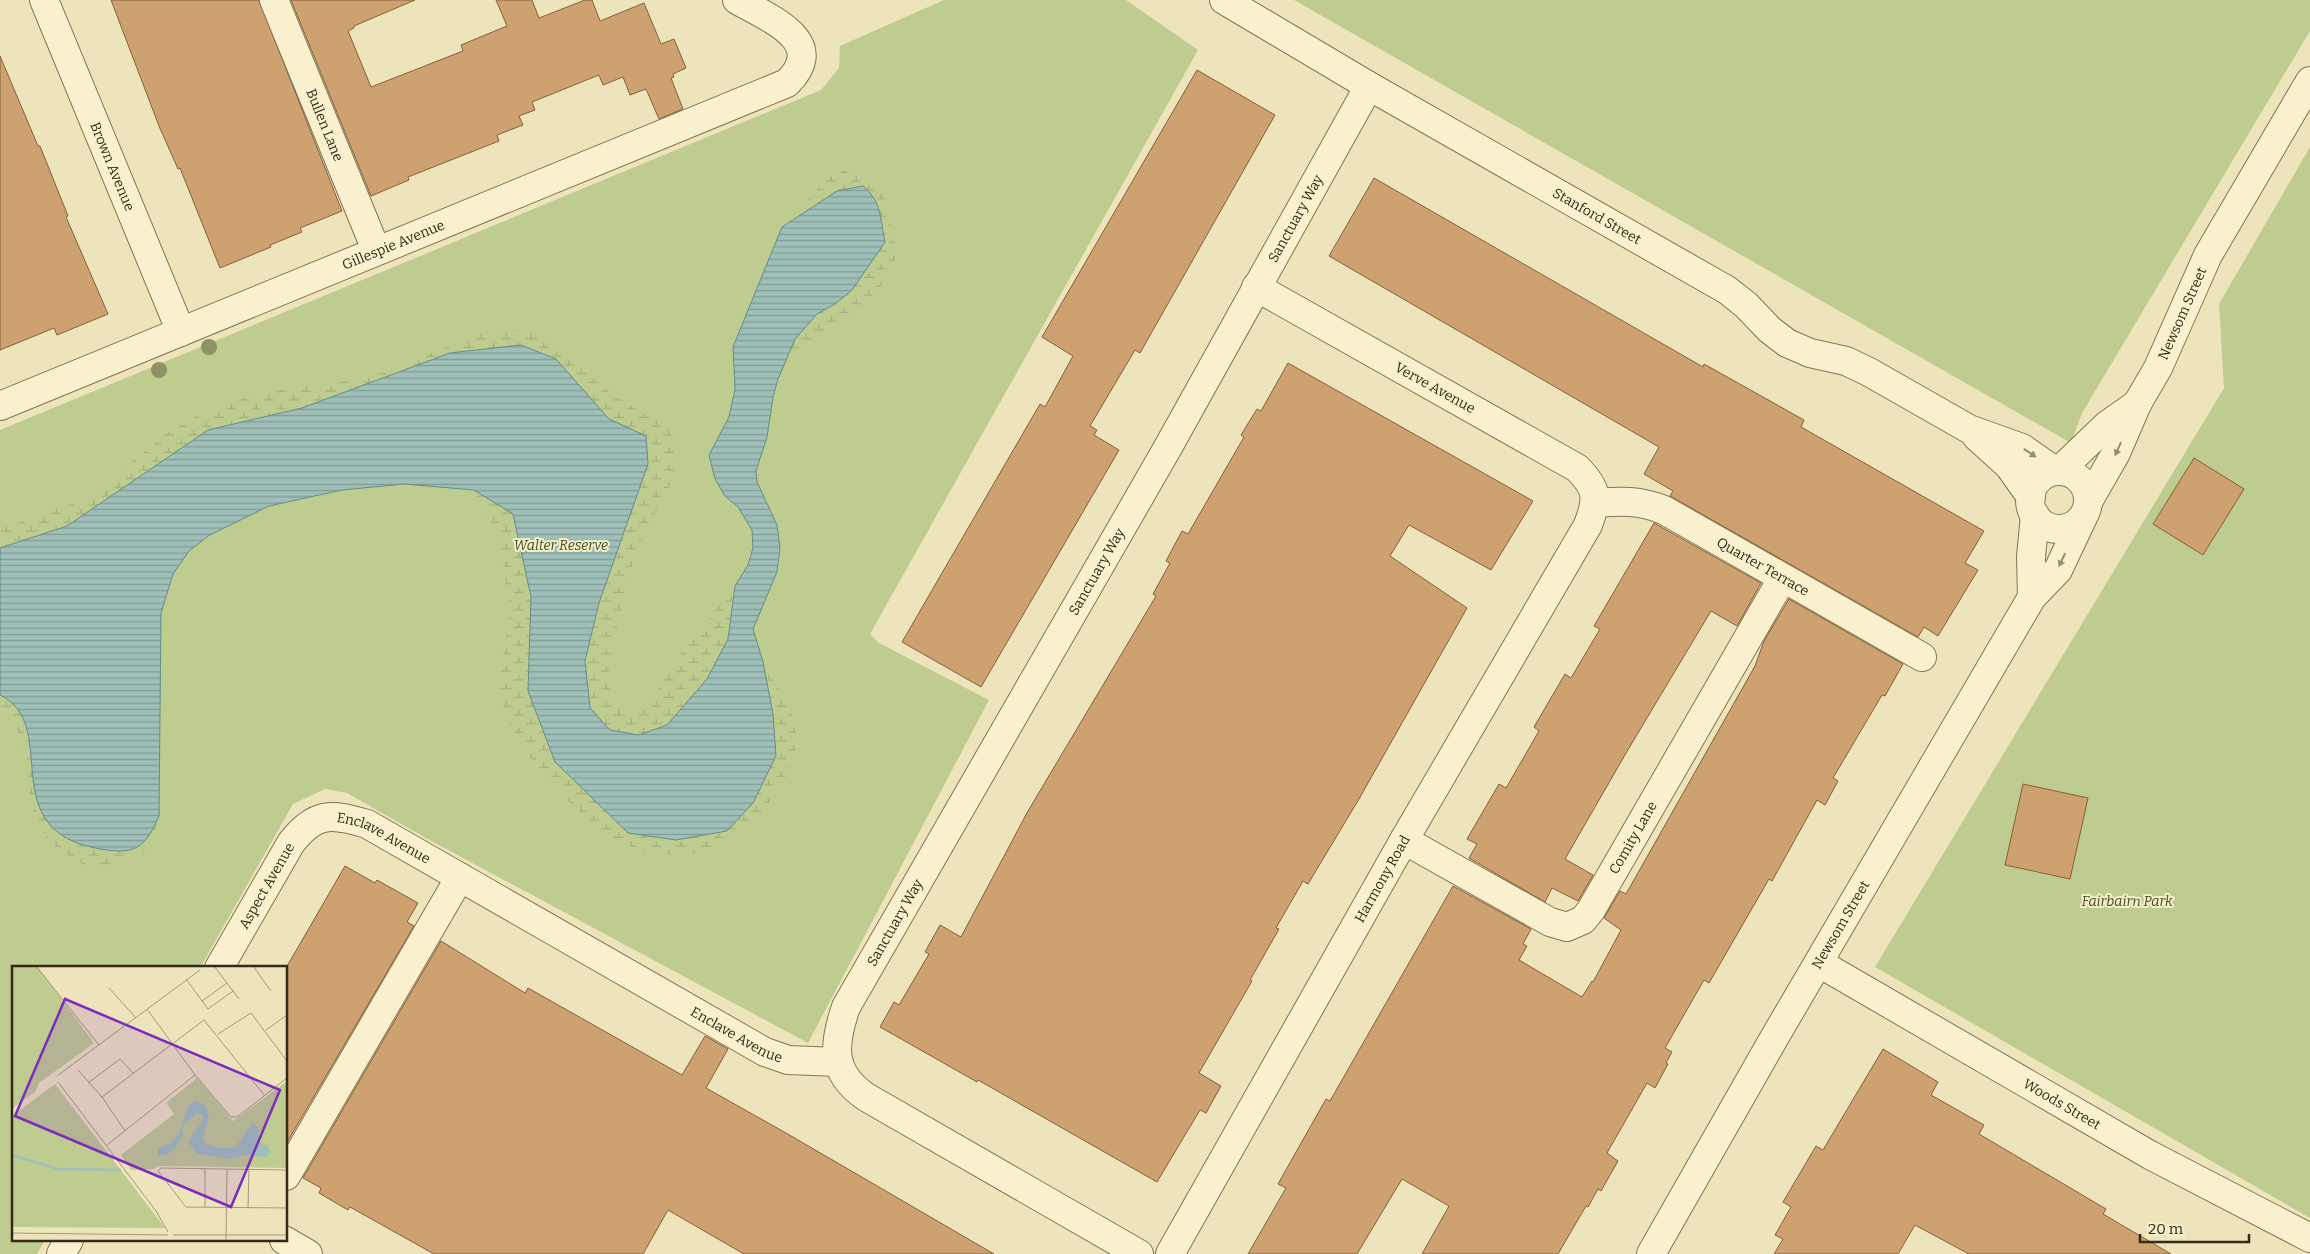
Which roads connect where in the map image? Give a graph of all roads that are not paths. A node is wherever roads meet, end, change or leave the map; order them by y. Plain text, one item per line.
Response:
1 (44, 0) edge
2 (274, 0) edge
3 (737, 0) edge
4 (1224, 0) edge
5 (2310, 81) edge
6 (1368, 86) junction
7 (376, 250) junction
8 (1256, 287) junction
9 (181, 332) junction
10 (2137, 404) junction
11 (0, 406) edge
12 (1969, 429) junction
13 (2057, 471) junction
14 (1595, 503) junction
15 (2033, 506) junction
16 (2086, 509) junction
17 (1782, 579) junction
18 (2032, 598) junction
19 (1922, 657) dead end
20 (326, 816) joint
21 (1404, 840) junction
22 (460, 877) junction
23 (1819, 963) junction
24 (220, 966) edge
25 (838, 1062) junction
26 (288, 1173) edge
27 (2310, 1238) edge
28 (68, 1242) edge
29 (287, 1242) edge
30 (61, 1254) edge
31 (308, 1254) edge
32 (1139, 1254) edge
33 (1170, 1254) edge
34 (1651, 1254) edge

1 - 9 street, Brown Avenue
2 - 7 street, Bullen Lane
3 - 7 street, Gillespie Avenue
4 - 6 street, Stanford Street
5 - 10 street, Newsom Street
6 - 8 street, Sanctuary Way
6 - 12 street, Stanford Street
7 - 9 street, Gillespie Avenue
8 - 14 street, Verve Avenue
8 - 25 street, Sanctuary Way
9 - 11 street, Gillespie Avenue
10 - 13 street, Newsom Street
10 -> 16 street, Newsom Street
12 -> 13 street, Stanford Street
12 - 15 street, Stanford Street
13 - 15 street
13 - 16 street
14 - 17 street, Quarter Terrace
14 - 21 street, Harmony Road
15 - 16 street
15 - 18 street
16 -> 18 street, Newsom Street
17 - 19 street, Quarter Terrace
17 - 21 street, Comity Lane
18 - 23 street, Newsom Street
20 - 22 street, Enclave Avenue
20 - 24 street, Aspect Avenue
21 - 33 street, Harmony Road
22 - 25 street, Enclave Avenue
22 - 26 street
23 - 27 street, Woods Street
23 - 34 street, Newsom Street
25 - 32 street
28 - 30 street
29 - 31 street

